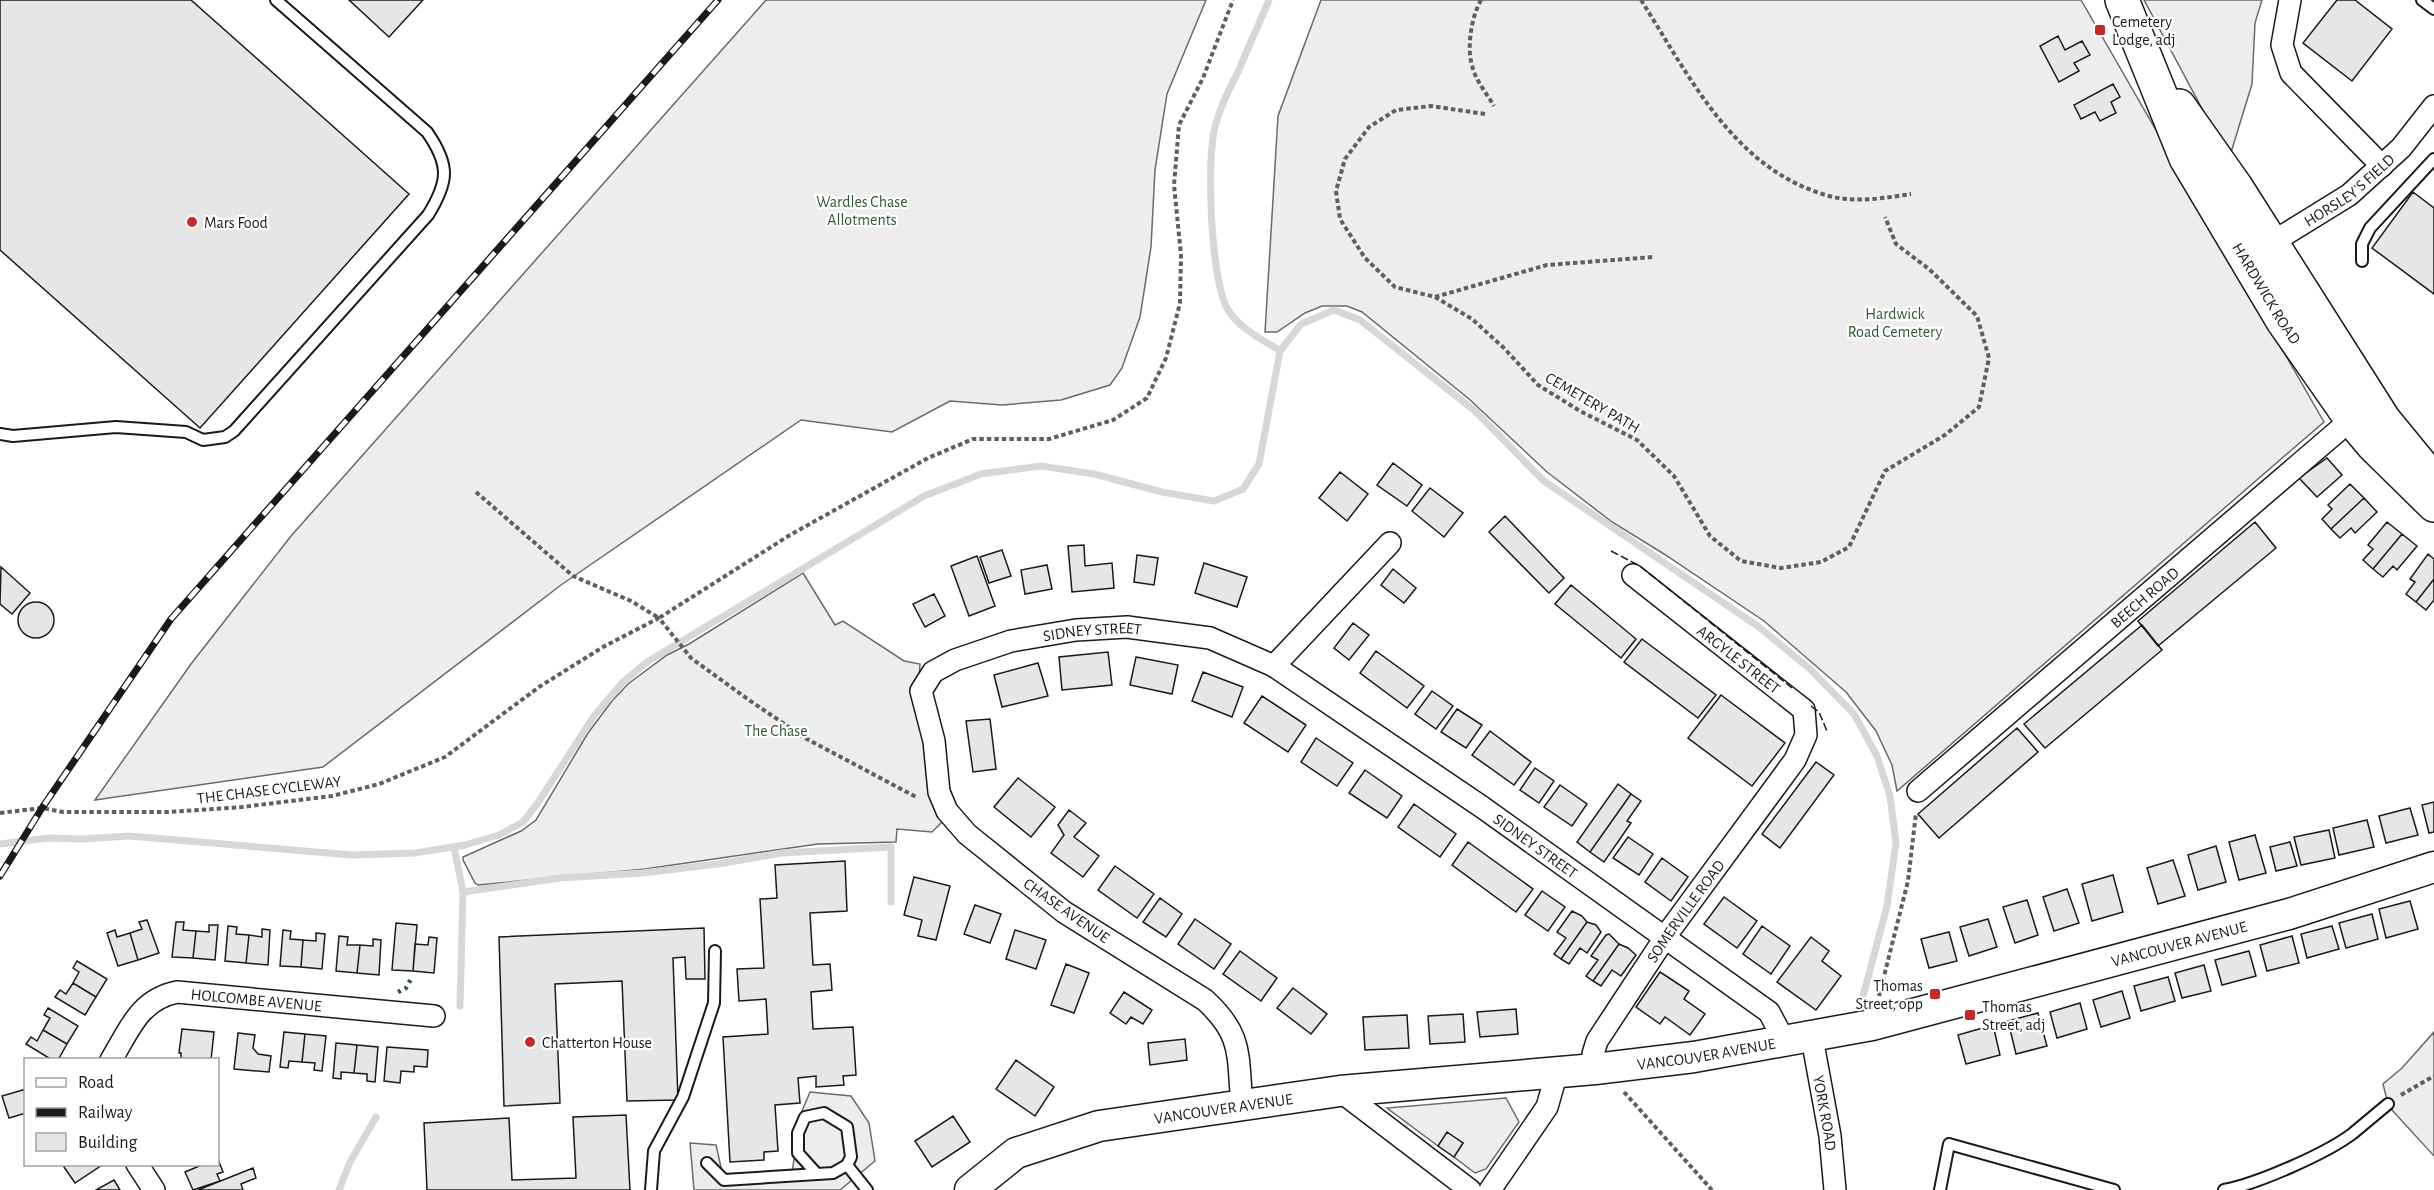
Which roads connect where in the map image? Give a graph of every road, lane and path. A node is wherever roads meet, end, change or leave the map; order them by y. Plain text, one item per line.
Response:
1 (1233, 0) edge
2 (1481, 0) edge
3 (1641, 0) edge
4 (2122, 0) edge
5 (2290, 0) edge
6 (2422, 0) edge
7 (275, 1) edge
8 (2434, 9) edge
9 (1494, 106) dead end
10 (2432, 112) edge
11 (1485, 114) dead end
12 (2434, 159) edge
13 (2382, 166) junction
14 (1911, 194) dead end
15 (1885, 217) dead end
16 (2259, 251) junction
17 (1653, 257) dead end
18 (2362, 261) dead end
19 (1435, 297) junction
20 (2362, 411) junction
21 (0, 434) edge
22 (2434, 480) edge
23 (476, 492) dead end
24 (2434, 505) edge
25 (1390, 543) dead end
26 (1633, 575) dead end
27 (659, 618) junction
28 (1274, 666) junction
29 (921, 692) joint
30 (1795, 760) joint
31 (1918, 791) joint
32 (947, 812) junction
33 (0, 813) edge
34 (2434, 867) edge
35 (1664, 938) junction
36 (715, 951) dead end
37 (434, 1016) dead end
38 (1872, 1025) junction
39 (1812, 1038) junction
40 (1780, 1042) junction
41 (112, 1058) edge
42 (1605, 1067) junction
43 (1557, 1072) junction
44 (2434, 1076) edge
45 (1340, 1091) junction
46 (1242, 1104) junction
47 (2388, 1104) joint
48 (707, 1163) dead end
49 (847, 1165) junction
50 (138, 1166) edge
51 (816, 1173) junction
52 (973, 1189) edge
53 (154, 1190) edge
54 (651, 1190) edge
55 (867, 1190) edge
56 (1470, 1190) edge
57 (1490, 1190) edge
58 (1712, 1190) edge
59 (1835, 1190) edge
60 (1940, 1190) edge
61 (2114, 1190) edge
62 (2224, 1190) edge

1 - 27 path, THE CHASE CYCLEWAY
2 - 9 path
3 - 14 path
4 - 16 main road, HARDWICK ROAD
5 - 13 street
6 - 8 lane
7 - 21 lane
10 - 13 street, HORSLEY'S FIELD
11 - 19 path, CEMETERY PATH
12 - 18 lane
13 - 16 street, HORSLEY'S FIELD
15 - 19 path, CEMETERY PATH
16 - 20 main road, HARDWICK ROAD
17 - 19 path
20 - 22 main road, HARDWICK ROAD
20 - 24 main road, HARDWICK ROAD
20 - 31 street, BEECH ROAD
23 - 27 path
25 - 28 street
26 - 30 street, ARGYLE STREET
27 - 32 path
27 - 33 path, THE CHASE CYCLEWAY
28 - 29 street, SIDNEY STREET
28 - 35 street, SIDNEY STREET
29 - 32 street, CHASE AVENUE
30 - 35 street, SOMERVILLE ROAD
31 - 38 path
32 - 46 street, CHASE AVENUE
34 - 38 main road, VANCOUVER AVENUE
35 - 40 street, SIDNEY STREET
35 - 42 street, SOMERVILLE ROAD
36 - 54 lane
37 - 41 street, HOLCOMBE AVENUE
38 - 39 main road, VANCOUVER AVENUE
39 - 40 main road, VANCOUVER AVENUE
39 - 59 street, YORK ROAD
40 - 42 main road, VANCOUVER AVENUE
42 - 43 main road, VANCOUVER AVENUE
42 - 58 path
43 - 45 main road, VANCOUVER AVENUE
43 - 57 street
44 - 47 path
45 - 46 main road, VANCOUVER AVENUE
45 - 56 street
46 - 52 main road, VANCOUVER AVENUE
47 - 62 lane
48 - 51 lane
49 - 51 lane
49 - 51 lane
49 - 55 lane
50 - 53 street
60 - 61 lane

